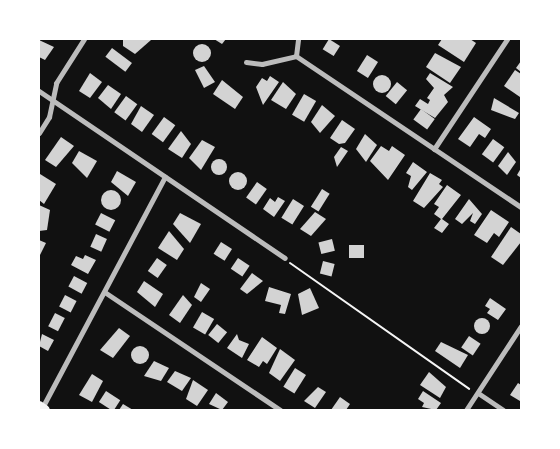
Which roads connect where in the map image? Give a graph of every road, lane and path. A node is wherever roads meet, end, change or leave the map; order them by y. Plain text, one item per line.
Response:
1 (84, 39) edge
2 (298, 39) edge
3 (507, 39) edge
4 (296, 56) junction
5 (246, 62) dead end
6 (39, 91) edge
7 (55, 100) junction
8 (39, 132) edge
9 (434, 149) junction
10 (165, 177) junction
11 (521, 207) edge
12 (285, 258) joint
13 (106, 294) junction
14 (521, 326) edge
15 (478, 393) junction
16 (42, 408) edge
17 (280, 410) edge
18 (466, 410) edge
19 (503, 410) edge

1 - 7 street
2 - 4 street
3 - 9 street
4 - 5 street
4 - 9 street
6 - 7 street
7 - 8 street
7 - 10 street
9 - 11 street
10 - 12 street
10 - 13 street
12 - 15 path
13 - 16 street
13 - 17 street
14 - 15 street
15 - 18 street
15 - 19 street

